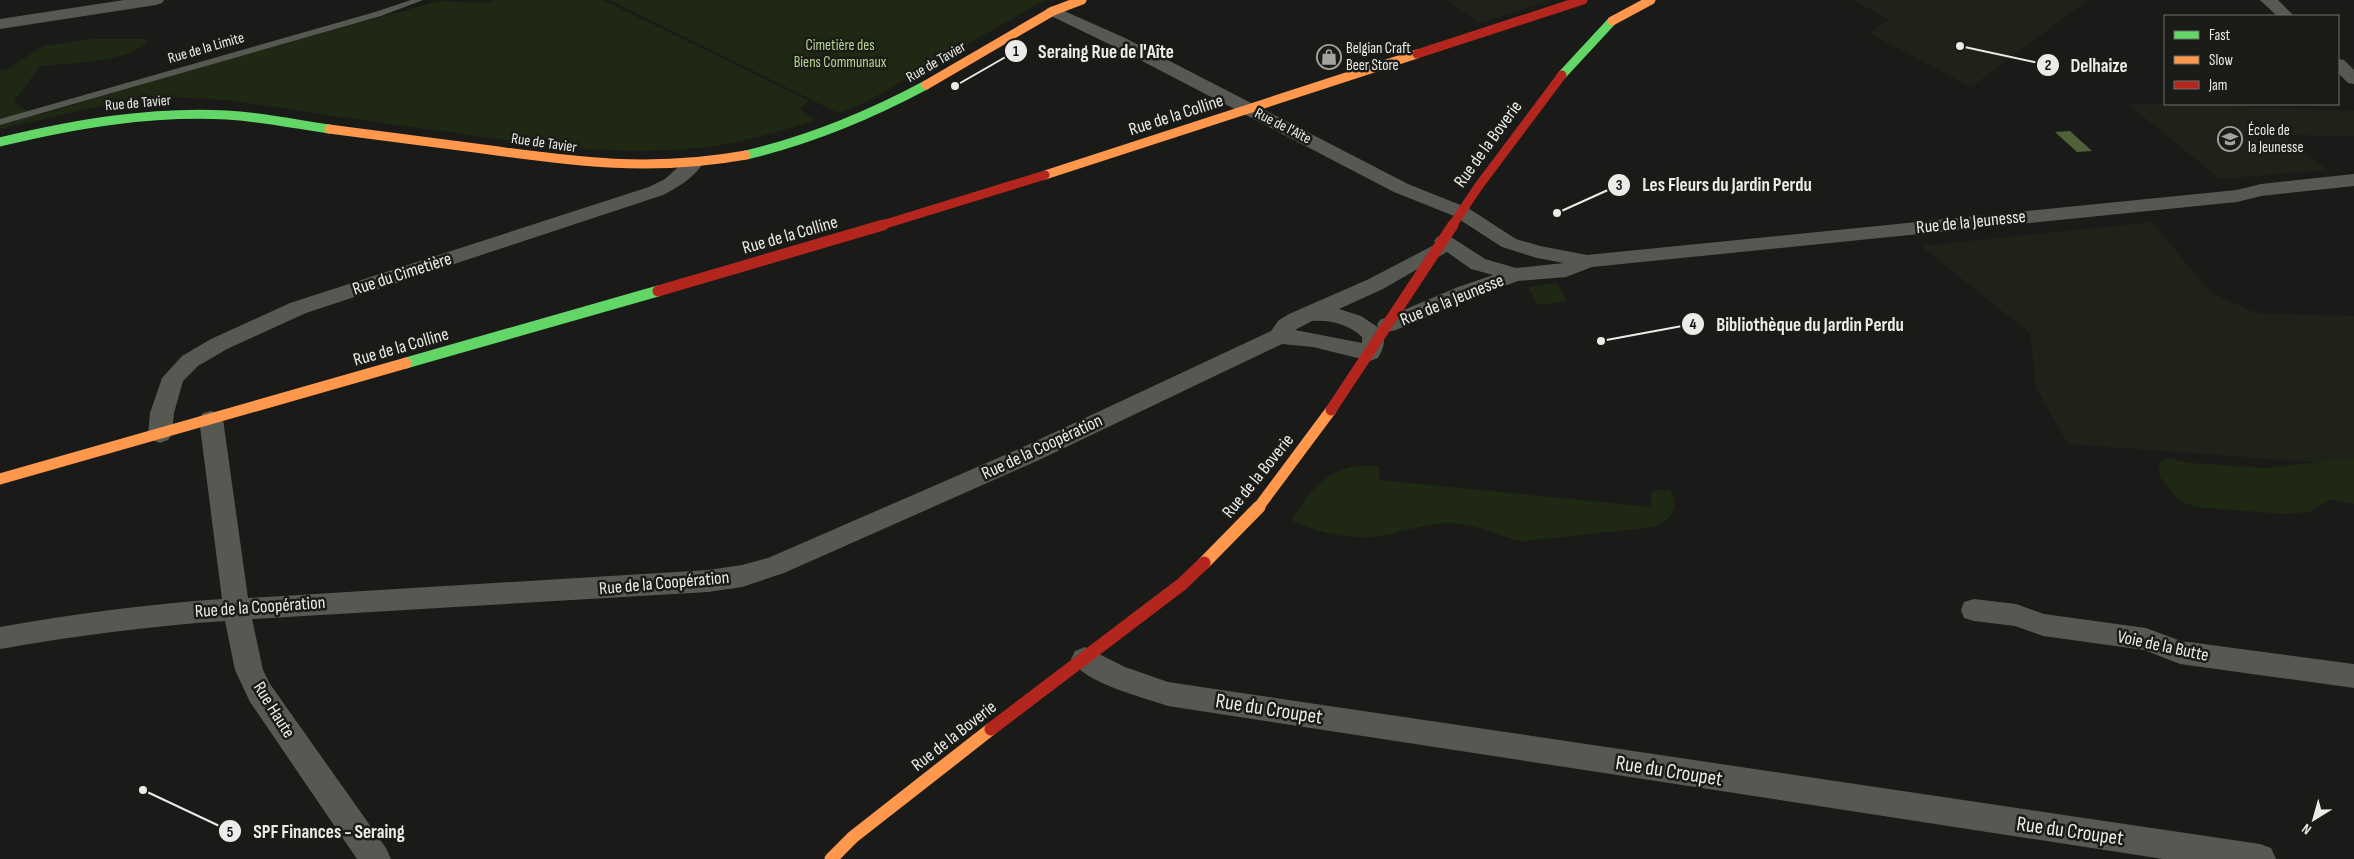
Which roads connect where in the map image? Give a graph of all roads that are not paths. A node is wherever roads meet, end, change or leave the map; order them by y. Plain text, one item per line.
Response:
1 (65, 0) edge
2 (156, 0) edge
3 (419, 0) edge
4 (1082, 0) edge
5 (1583, 0) edge
6 (1651, 0) edge
7 (2268, 0) edge
8 (1057, 6) edge
9 (0, 9) edge
10 (2285, 15) edge
11 (0, 24) edge
12 (2339, 65) edge
13 (2354, 79) edge
14 (1250, 109) junction
15 (0, 122) edge
16 (0, 142) edge
17 (692, 165) junction
18 (2354, 180) edge
19 (1461, 212) junction
20 (1509, 243) junction
21 (1441, 246) junction
22 (1588, 261) junction
23 (1515, 275) junction
24 (1312, 314) junction
25 (1388, 325) junction
26 (1279, 336) junction
27 (1371, 350) junction
28 (211, 419) junction
29 (160, 434) junction
30 (0, 479) edge
31 (236, 607) junction
32 (1974, 610) dead end
33 (0, 638) edge
34 (1085, 659) junction
35 (2354, 676) edge
36 (375, 859) edge
37 (831, 859) edge
38 (2260, 859) edge

1 - 9 street
2 - 11 street
3 - 15 lane, Rue de la Limite
4 - 8 street, Rue de Tavier
5 - 14 street, Rue de la Colline
6 - 19 street, Rue de la Boverie
7 - 10 street
8 - 14 street, Rue de l'Aîte
8 - 17 street, Rue de Tavier
12 - 13 street
14 - 19 street, Rue de l'Aîte
14 - 28 street, Rue de la Colline
16 - 17 street, Rue de Tavier
17 - 29 street, Rue du Cimetière
18 - 22 street, Rue de la Jeunesse
19 - 20 street, Rue de la Jeunesse
19 - 21 street, Rue de la Boverie
20 - 21 street, Rue de la Jeunesse
20 - 22 street, Rue de la Jeunesse
21 - 23 street, Rue de la Jeunesse
21 - 24 street, Rue de la Coopération
21 - 25 street, Rue de la Boverie
22 - 23 street, Rue de la Jeunesse
23 - 25 street, Rue de la Jeunesse
24 - 26 street, Rue de la Coopération
24 - 27 street, Rue de la Coopération
25 - 27 street, Rue de la Boverie
26 - 27 street, Rue de la Coopération
26 - 31 street, Rue de la Coopération
27 - 34 street, Rue de la Boverie
28 - 29 street, Rue de la Colline
28 - 31 street, Rue Haute
29 - 30 street, Rue de la Colline
31 - 33 street, Rue de la Coopération
31 - 36 street, Rue Haute
32 - 35 street, Voie de la Butte
34 - 37 street, Rue de la Boverie
34 - 38 street, Rue du Croupet

